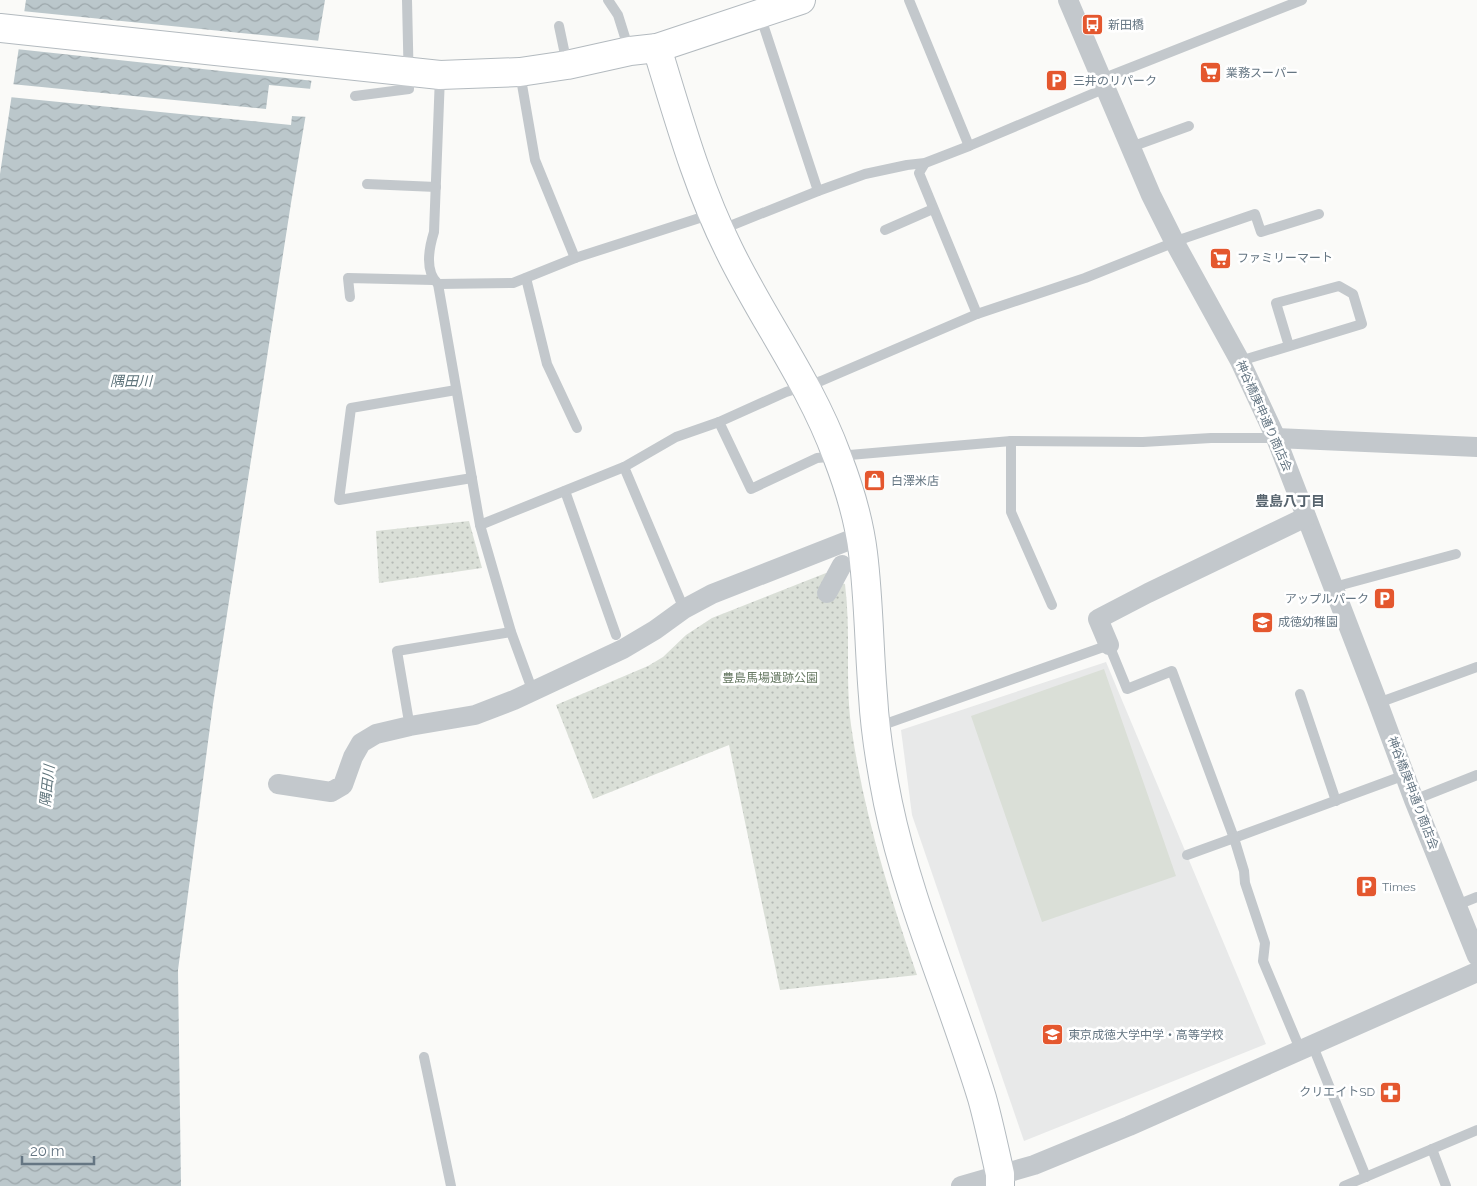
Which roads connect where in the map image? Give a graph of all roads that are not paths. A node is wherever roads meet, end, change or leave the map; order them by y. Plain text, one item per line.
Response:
1 (407, 0) edge
2 (608, 0) edge
3 (801, 0) edge
4 (909, 0) edge
5 (1068, 0) edge
6 (1302, 0) edge
7 (759, 14) junction
8 (559, 26) dead end
9 (0, 28) edge
10 (657, 48) junction
11 (630, 51) junction
12 (567, 65) junction
13 (409, 71) junction
14 (520, 72) junction
15 (440, 75) junction
16 (1104, 83) junction
17 (356, 96) dead end
18 (1189, 126) dead end
19 (969, 146) junction
20 (1131, 147) junction
21 (924, 163) junction
22 (367, 184) dead end
23 (436, 187) junction
24 (818, 191) junction
25 (933, 209) junction
26 (1319, 214) dead end
27 (716, 222) junction
28 (885, 230) dead end
29 (1175, 242) junction
30 (576, 258) junction
31 (526, 278) junction
32 (436, 282) junction
33 (350, 297) dead end
34 (977, 314) junction
35 (1289, 346) junction
36 (1240, 361) junction
37 (805, 385) junction
38 (456, 390) junction
39 (718, 422) junction
40 (577, 428) dead end
41 (1276, 438) junction
42 (1011, 441) junction
43 (1477, 447) edge
44 (838, 456) junction
45 (624, 468) junction
46 (472, 478) junction
47 (565, 491) junction
48 (1306, 517) junction
49 (480, 525) junction
50 (860, 536) junction
51 (1456, 554) dead end
52 (842, 565) dead end
53 (1334, 587) junction
54 (827, 593) dead end
55 (1052, 605) dead end
56 (684, 609) junction
57 (511, 632) junction
58 (616, 635) dead end
59 (1109, 645) junction
60 (1477, 667) edge
61 (533, 692) junction
62 (1300, 694) dead end
63 (1378, 703) junction
64 (408, 716) dead end
65 (876, 728) junction
66 (1477, 774) edge
67 (1405, 775) junction
68 (278, 784) dead end
69 (1414, 800) junction
70 (1336, 801) junction
71 (1234, 838) junction
72 (1187, 855) dead end
73 (1477, 897) edge
74 (1457, 905) junction
75 (1477, 956) edge
76 (1477, 972) edge
77 (1306, 1047) junction
78 (424, 1057) dead end
79 (1477, 1130) edge
80 (1432, 1149) junction
81 (1366, 1177) junction
82 (1000, 1180) edge
83 (451, 1186) edge
84 (961, 1186) edge
85 (1344, 1186) edge
86 (1446, 1186) edge

1 - 13 lane
2 - 11 lane
3 - 7 street
4 - 19 lane
5 - 16 street, 神谷橋庚申通り商店会
6 - 16 lane
7 - 10 street
7 - 24 lane
8 - 12 lane
9 - 13 street
10 - 11 street
10 - 27 street
11 - 12 street
12 - 14 street
13 - 15 street
13 - 17 lane
14 - 15 street
14 - 30 lane
15 - 23 lane
16 - 19 lane
16 - 20 street, 神谷橋庚申通り商店会
18 - 20 lane
19 - 21 lane
20 - 29 street, 神谷橋庚申通り商店会
21 - 24 lane
21 - 25 lane
22 - 23 lane
23 - 32 lane
24 - 27 lane
25 - 28 lane
25 - 34 lane
26 - 29 lane
27 - 30 lane
27 - 37 street
29 - 34 lane
29 - 36 street, 神谷橋庚申通り商店会
30 - 31 lane
31 - 32 lane
31 - 40 lane
32 - 33 lane
32 - 38 lane
34 - 37 lane
35 - 35 lane
35 - 36 lane
36 - 41 street, 神谷橋庚申通り商店会
37 - 39 lane
37 - 44 street
38 - 46 lane
38 - 46 lane
39 - 44 lane
39 - 45 lane
41 - 42 lane
41 - 43 street
41 - 48 street, 神谷橋庚申通り商店会
42 - 44 lane
42 - 55 lane
44 - 50 street
45 - 47 lane
45 - 56 lane
46 - 49 lane
47 - 49 lane
47 - 58 lane
48 - 53 street, 神谷橋庚申通り商店会
48 - 59 street
49 - 57 lane
50 - 56 street
50 - 65 street
51 - 53 lane
52 - 54 street
53 - 63 street, 神谷橋庚申通り商店会
56 - 61 street
57 - 61 lane
57 - 64 lane
59 - 65 lane
59 - 71 lane
60 - 63 lane
61 - 68 street
62 - 70 lane
63 - 67 street, 神谷橋庚申通り商店会
65 - 82 street
66 - 69 lane
67 - 69 street, 神谷橋庚申通り商店会
67 - 70 lane
69 - 74 street, 神谷橋庚申通り商店会
70 - 71 lane
71 - 72 lane
71 - 77 lane
73 - 74 lane
74 - 75 street, 神谷橋庚申通り商店会
76 - 77 street
77 - 81 lane
77 - 82 street
78 - 83 lane
79 - 80 lane
80 - 81 lane
80 - 86 lane
81 - 85 lane
82 - 84 street

